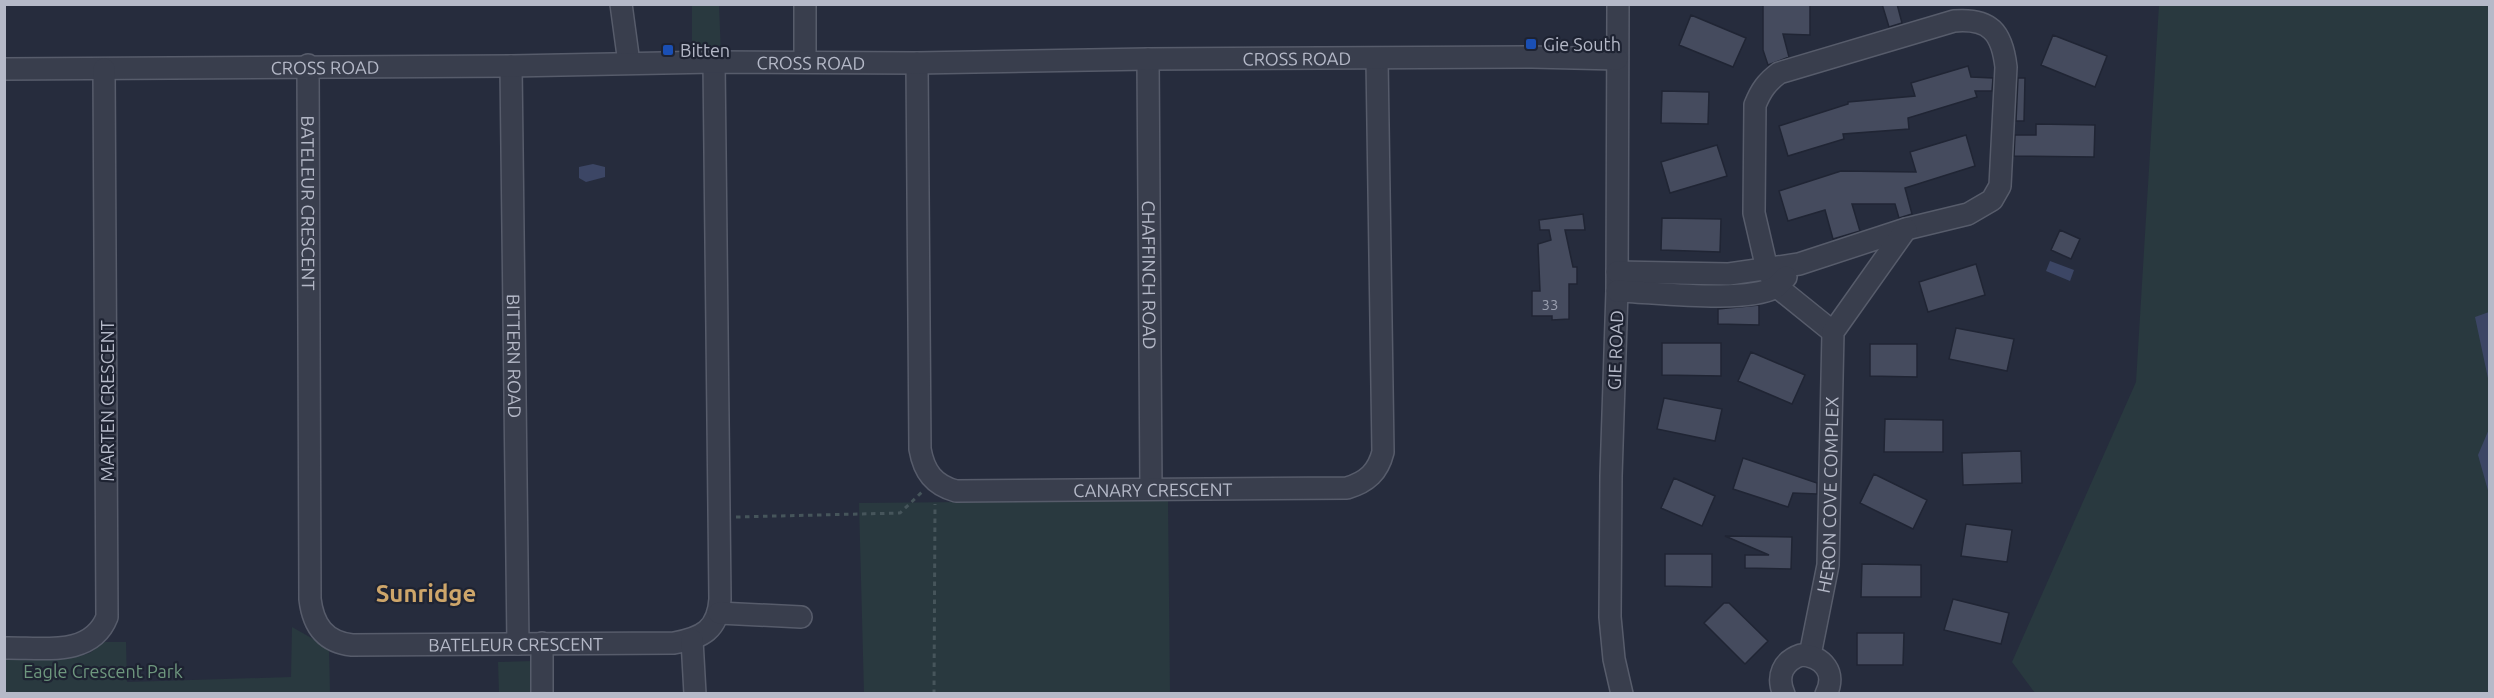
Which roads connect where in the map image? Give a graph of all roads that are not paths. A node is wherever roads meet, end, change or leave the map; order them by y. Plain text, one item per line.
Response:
1 (621, 4) edge
2 (805, 4) edge
3 (1618, 4) edge
4 (1148, 59) junction
5 (1377, 59) junction
6 (1617, 59) junction
7 (714, 62) junction
8 (806, 62) junction
9 (629, 63) junction
10 (917, 63) junction
11 (308, 65) junction
12 (511, 66) junction
13 (4, 69) edge
14 (104, 69) junction
15 (1906, 229) junction
16 (1772, 278) junction
17 (1617, 281) junction
18 (1833, 332) junction
19 (1151, 489) junction
20 (719, 613) junction
21 (801, 617) dead end
22 (692, 640) junction
23 (519, 644) junction
24 (542, 644) junction
25 (4, 648) edge
26 (1810, 655) junction
27 (542, 693) edge
28 (695, 693) edge
29 (1622, 693) edge
30 (1784, 693) edge
31 (1826, 693) edge

1 - 9 street
2 - 8 street
3 - 6 street, GIE ROAD
4 - 5 street, CROSS ROAD
4 - 10 street, CROSS ROAD
4 - 19 street, CHAFFINCH ROAD
5 - 6 street, CROSS ROAD
5 - 19 street, CANARY CRESCENT
6 - 17 street, GIE ROAD
7 - 8 street, CROSS ROAD
7 - 9 street, CROSS ROAD
7 - 20 street
8 - 10 street, CROSS ROAD
9 - 12 street, CROSS ROAD
10 - 19 street, CANARY CRESCENT
11 - 12 street, CROSS ROAD
11 - 14 street, CROSS ROAD
11 - 23 street, BATELEUR CRESCENT
12 - 23 street, BITTERN ROAD
13 - 14 street, CROSS ROAD
14 - 25 street, MARTEN CRESCENT
15 - 16 street
15 - 16 street
15 - 18 street
16 - 17 street
16 - 18 street
17 - 29 street, GIE ROAD
18 - 26 street, HERON COVE COMPLEX
20 - 21 street
20 - 22 street
22 - 24 street, BATELEUR CRESCENT
22 - 28 street
23 - 24 street, BATELEUR CRESCENT
24 - 27 street
26 - 30 street
26 - 31 street

